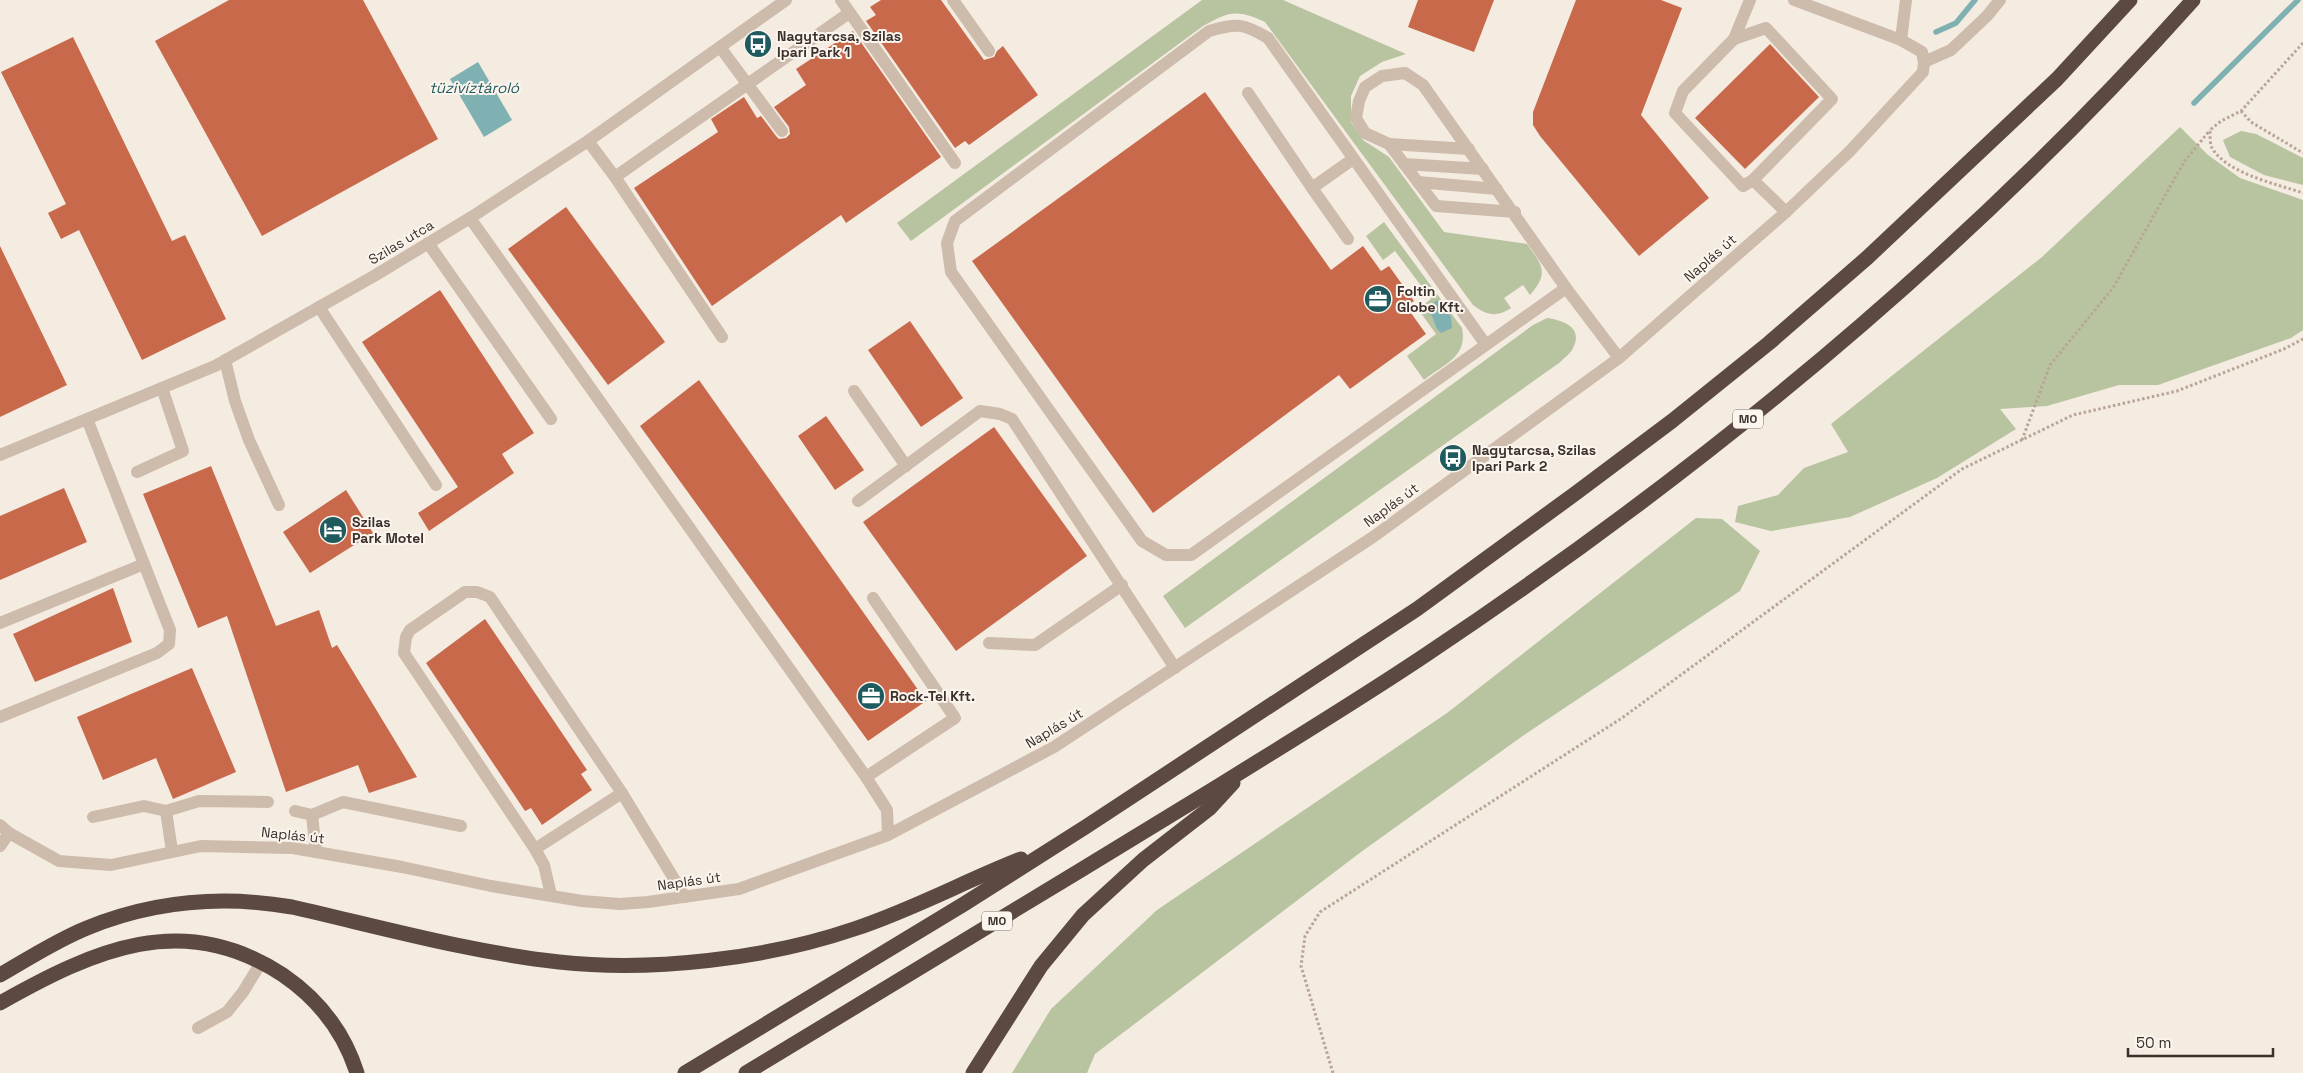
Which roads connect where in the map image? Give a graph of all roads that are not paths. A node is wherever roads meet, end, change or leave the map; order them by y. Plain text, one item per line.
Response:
1 (786, 0) edge
2 (841, 0) edge
3 (953, 0) edge
4 (1750, 0) edge
5 (1794, 0) edge
6 (1906, 0) edge
7 (2000, 0) edge
8 (2130, 0) edge
9 (2193, 0) edge
10 (849, 13) junction
11 (1734, 39) junction
12 (1901, 40) junction
13 (720, 47) junction
14 (990, 51) dead end
15 (1923, 57) junction
16 (748, 84) junction
17 (1248, 93) dead end
18 (782, 131) dead end
19 (588, 141) junction
20 (1389, 144) junction
21 (1469, 149) junction
22 (1353, 159) junction
23 (955, 163) dead end
24 (1404, 164) junction
25 (1483, 168) junction
26 (615, 177) junction
27 (1753, 180) junction
28 (1418, 182) junction
29 (1312, 188) junction
30 (1498, 189) junction
31 (1515, 212) junction
32 (1786, 212) junction
33 (470, 218) junction
34 (1348, 240) dead end
35 (428, 243) junction
36 (1566, 288) junction
37 (319, 307) junction
38 (722, 337) dead end
39 (1486, 345) junction
40 (1620, 358) junction
41 (225, 360) junction
42 (162, 388) junction
43 (854, 391) dead end
44 (87, 419) junction
45 (551, 419) dead end
46 (0, 455) edge
47 (906, 466) junction
48 (137, 472) dead end
49 (436, 485) dead end
50 (858, 501) dead end
51 (279, 505) dead end
52 (144, 564) junction
53 (1122, 585) junction
54 (873, 598) dead end
55 (0, 623) edge
56 (989, 643) dead end
57 (1175, 668) junction
58 (0, 717) edge
59 (1247, 768) junction
60 (866, 776) junction
61 (622, 793) junction
62 (268, 802) dead end
63 (166, 811) junction
64 (295, 811) dead end
65 (312, 815) junction
66 (93, 817) dead end
67 (461, 826) dead end
68 (5, 829) edge
69 (888, 834) junction
70 (0, 846) edge
71 (1050, 847) junction
72 (535, 848) junction
73 (172, 851) junction
74 (316, 852) junction
75 (551, 895) junction
76 (685, 897) junction
77 (262, 961) junction
78 (0, 975) edge
79 (0, 1003) edge
80 (198, 1028) dead end
81 (357, 1073) edge
82 (685, 1073) edge
83 (746, 1073) edge
84 (973, 1073) edge

1 - 13 street, Szilas utca
2 - 10 street
3 - 14 street
4 - 11 street
5 - 12 street
6 - 12 street
7 - 15 street
8 - 71 highway, M0
9 - 59 highway, M0
10 - 16 street
10 - 23 street
11 - 27 street
11 - 27 street
12 - 15 street
13 - 16 street
13 - 19 street, Szilas utca
15 - 32 street, Naplás út
16 - 18 street
16 - 26 street
17 - 29 street
19 - 26 street
19 - 33 street, Szilas utca
20 - 21 street
20 - 21 street
20 - 24 street
21 - 25 street
22 - 29 street
22 - 39 street
22 - 39 street
24 - 25 street
24 - 28 street
25 - 30 street
26 - 38 street
27 - 32 street
28 - 30 street
28 - 31 street
29 - 34 street
30 - 31 street
31 - 36 street
32 - 40 street, Naplás út
33 - 35 street, Szilas utca
33 - 60 street
35 - 37 street, Szilas utca
35 - 45 street
36 - 39 street
36 - 40 street
37 - 41 street, Szilas utca
37 - 49 street
40 - 57 street, Naplás út
41 - 42 street, Szilas utca
41 - 51 street
42 - 44 street, Szilas utca
42 - 48 street
43 - 47 street
44 - 46 street, Szilas utca
44 - 52 street
47 - 50 street
47 - 53 street
52 - 55 street
52 - 58 street
53 - 56 street
53 - 57 street
54 - 60 street
57 - 69 street, Naplás út
59 - 83 highway, M0
59 - 84 highway
60 - 69 street
61 - 72 street
61 - 72 street
61 - 76 street
62 - 63 street
63 - 66 street
63 - 73 street
64 - 65 street
65 - 67 street
65 - 74 street
68 - 70 street
68 - 73 street, Naplás út
69 - 76 street, Naplás út
71 - 78 highway
71 - 82 highway, M0
72 - 75 street
73 - 74 street, Naplás út
74 - 75 street, Naplás út
75 - 76 street, Naplás út
77 - 79 highway
77 - 80 street
77 - 81 highway

